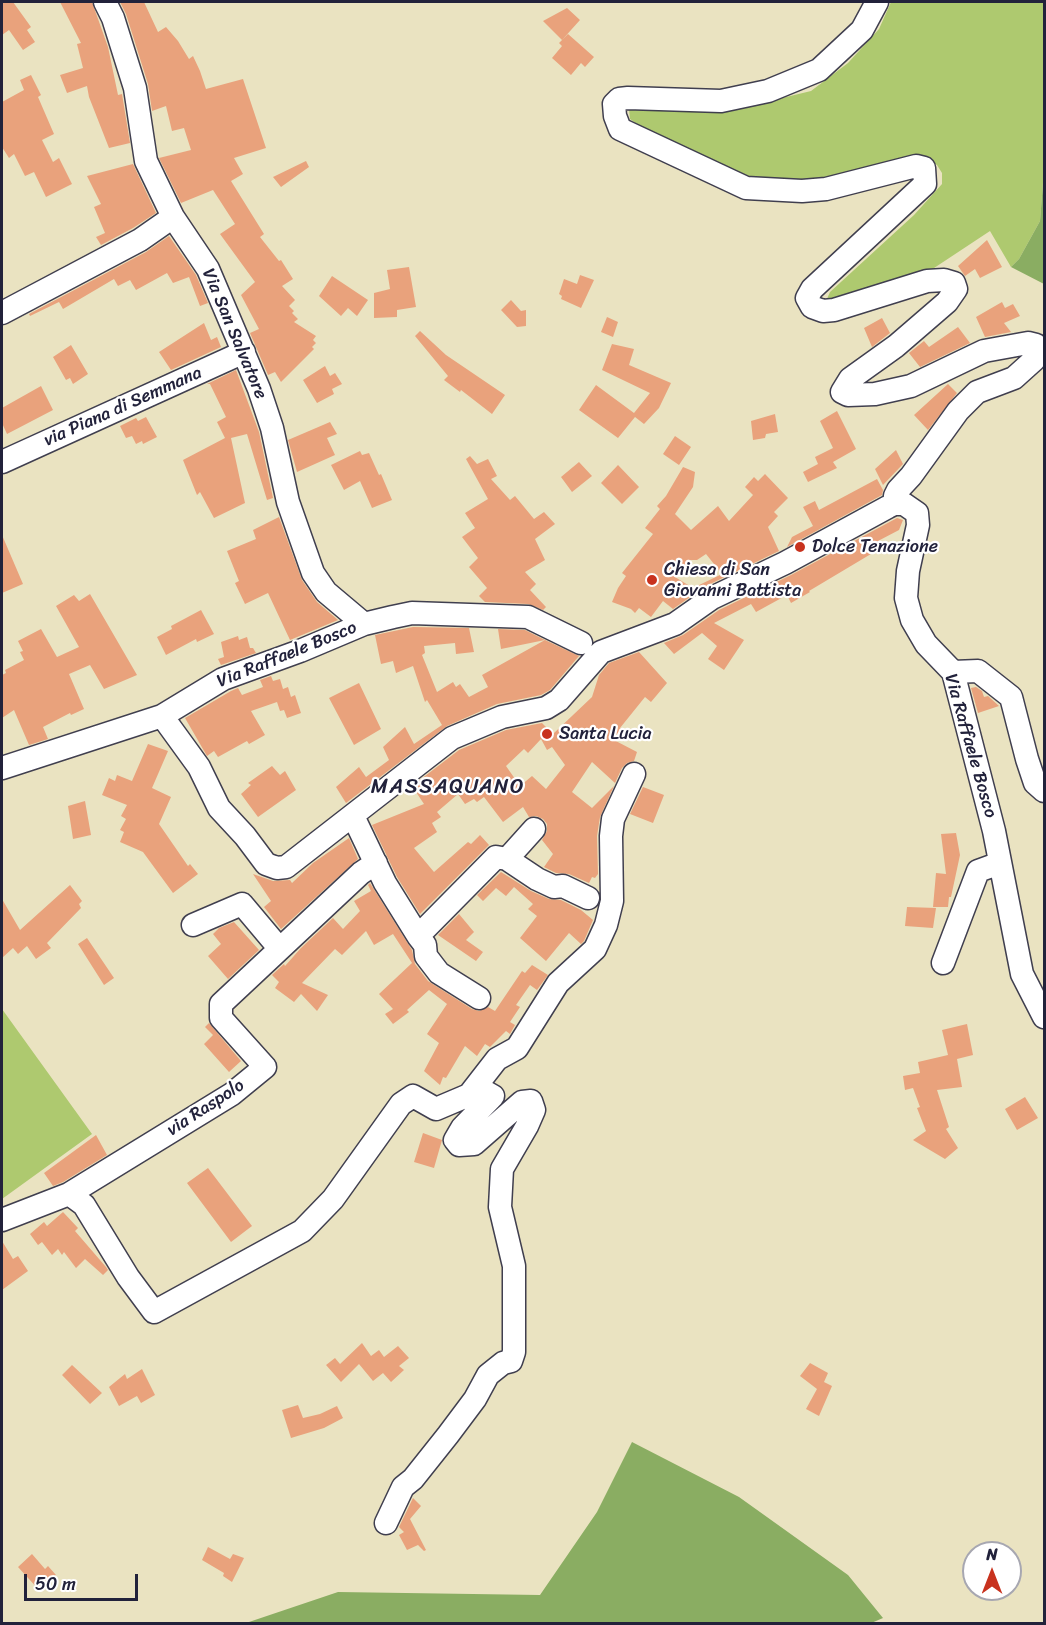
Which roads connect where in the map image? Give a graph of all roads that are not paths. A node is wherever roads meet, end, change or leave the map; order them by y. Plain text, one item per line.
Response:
1 (105, 2) edge
2 (877, 2) edge
3 (173, 217) junction
4 (2, 313) edge
5 (1040, 340) edge
6 (244, 352) junction
7 (2, 462) edge
8 (894, 504) junction
9 (364, 624) junction
10 (591, 647) junction
11 (953, 672) junction
12 (162, 717) junction
13 (2, 768) edge
14 (634, 774) dead end
15 (1044, 791) edge
16 (353, 816) junction
17 (534, 829) dead end
18 (507, 859) junction
19 (376, 863) junction
20 (1000, 863) junction
21 (588, 898) dead end
22 (193, 926) dead end
23 (418, 936) junction
24 (279, 948) junction
25 (943, 963) dead end
26 (479, 998) dead end
27 (1044, 1017) edge
28 (469, 1095) junction
29 (74, 1191) junction
30 (2, 1220) edge
31 (386, 1523) dead end

1 - 3 street, Via San Salvatore
2 - 5 street
3 - 4 street
3 - 6 street, Via San Salvatore
5 - 8 street
6 - 7 street, via Piana di Semmana
6 - 9 street, Via San Salvatore
8 - 10 street
8 - 11 street, Via Raffaele Bosco
9 - 10 street, Via Raffaele Bosco
9 - 12 street, Via Raffaele Bosco
10 - 16 street
11 - 15 street
11 - 20 street, Via Raffaele Bosco
12 - 13 street, Via Raffaele Bosco
12 - 16 street
14 - 28 street
16 - 19 street
17 - 18 street
18 - 21 street
18 - 23 street
19 - 23 street
19 - 24 street, via Raspolo
20 - 25 street
20 - 27 street, Via Raffaele Bosco
22 - 24 street
23 - 26 street
24 - 29 street, via Raspolo
28 - 29 street
28 - 31 street
29 - 30 street, via Raspolo

